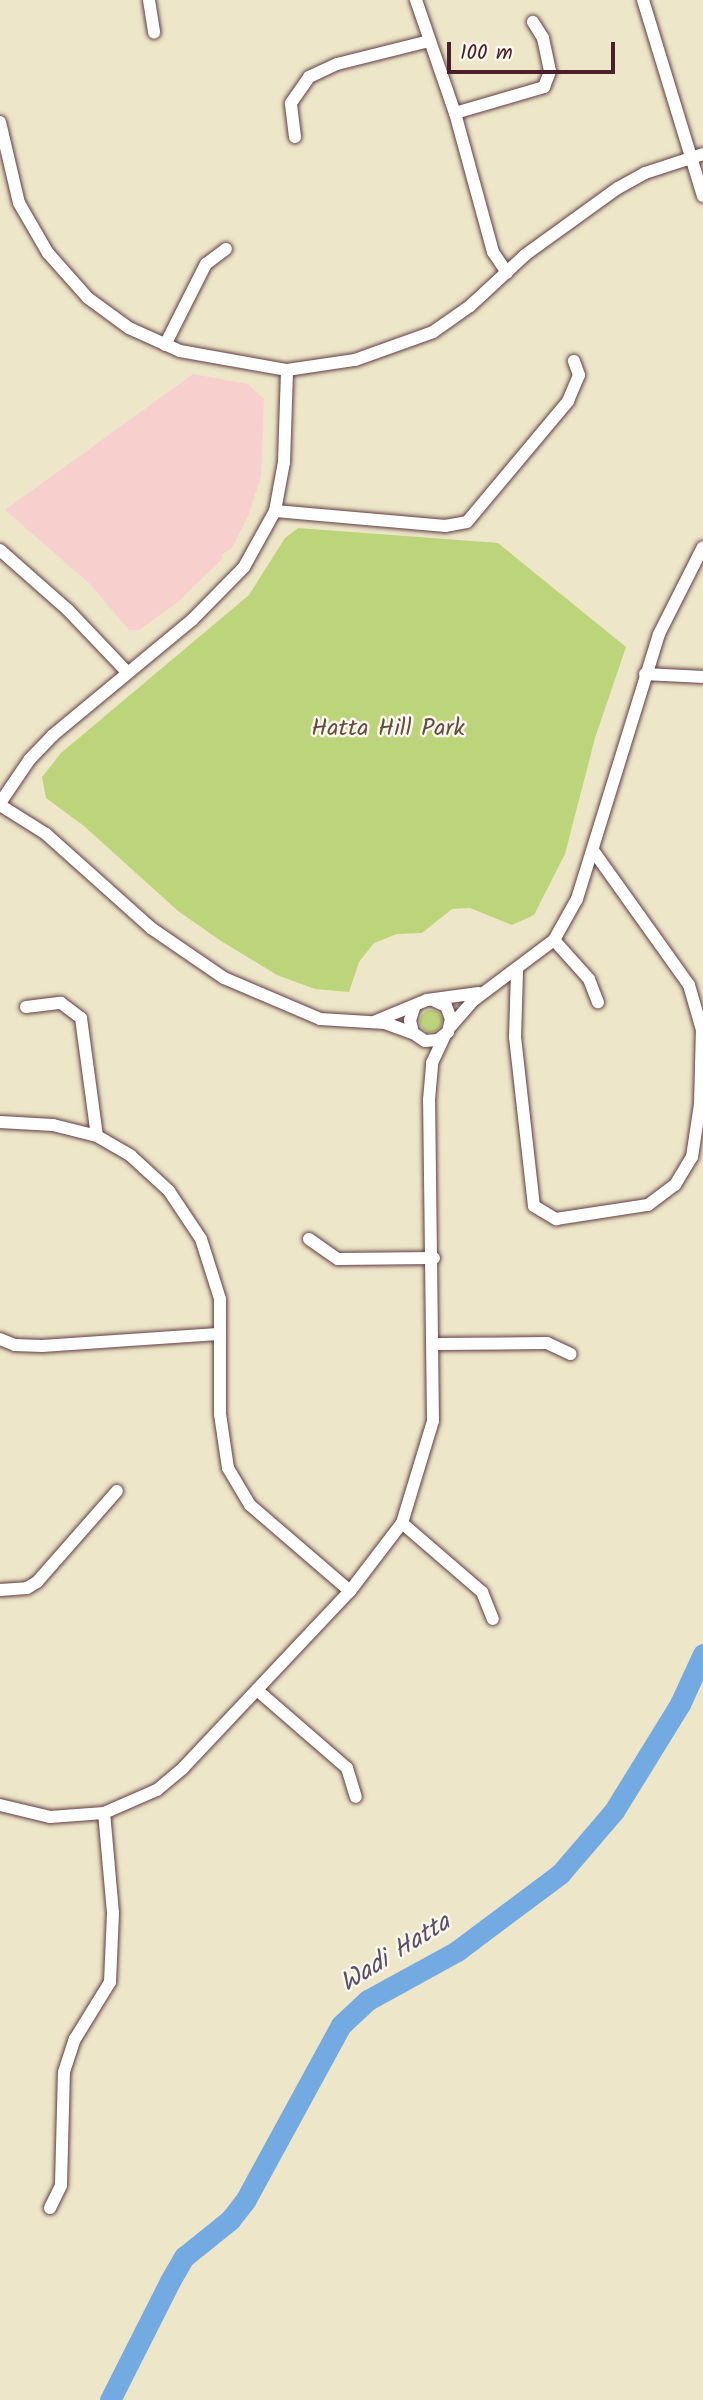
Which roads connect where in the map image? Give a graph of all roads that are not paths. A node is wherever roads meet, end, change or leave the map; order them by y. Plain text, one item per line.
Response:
1 (149, 0) edge
2 (416, 0) edge
3 (643, 0) edge
4 (533, 22) dead end
5 (154, 33) dead end
6 (429, 41) junction
7 (455, 113) junction
8 (0, 122) edge
9 (295, 137) dead end
10 (697, 156) edge
11 (5, 180) edge
12 (703, 196) edge
13 (226, 249) dead end
14 (507, 274) junction
15 (165, 345) junction
16 (574, 361) dead end
17 (287, 370) junction
18 (275, 511) junction
19 (703, 547) edge
20 (0, 550) edge
21 (126, 671) junction
22 (645, 674) junction
23 (703, 677) edge
24 (0, 804) edge
25 (594, 852) junction
26 (554, 940) junction
27 (517, 971) junction
28 (485, 992) junction
29 (434, 1000) junction
30 (598, 1002) dead end
31 (26, 1007) dead end
32 (414, 1008) junction
33 (373, 1022) junction
34 (447, 1032) junction
35 (416, 1035) junction
36 (432, 1063) junction
37 (0, 1122) edge
38 (97, 1136) junction
39 (309, 1239) dead end
40 (434, 1258) junction
41 (218, 1334) junction
42 (0, 1339) edge
43 (435, 1344) junction
44 (571, 1354) dead end
45 (117, 1491) dead end
46 (402, 1523) junction
47 (0, 1590) edge
48 (350, 1591) junction
49 (493, 1619) dead end
50 (257, 1690) junction
51 (356, 1797) dead end
52 (0, 1805) edge
53 (104, 1813) junction
54 (50, 2208) dead end

1 - 5 street
2 - 6 street
3 - 10 street
4 - 7 street
6 - 7 street
6 - 9 street
7 - 14 street
8 - 11 street
10 - 12 street
10 - 14 street
11 - 15 street
13 - 15 street
14 - 17 street
15 - 17 street
16 - 18 street
17 - 18 street
18 - 21 street
19 - 22 street
20 - 21 street
21 - 24 street
22 - 23 street
22 - 25 street
24 - 33 street
25 - 26 street
25 - 27 street
26 - 27 street
26 - 30 street
27 - 28 street
28 - 29 street
28 - 34 street
29 - 32 street
29 - 34 street
31 - 38 street
32 - 33 street
32 - 35 street
33 - 35 street
34 - 35 street
34 - 36 street
35 - 36 street
36 - 40 street
37 - 38 street
38 - 41 street
39 - 40 street
40 - 43 street
41 - 42 street
41 - 48 street
43 - 44 street
43 - 46 street
45 - 47 street
46 - 48 street
46 - 49 street
48 - 50 street
50 - 51 street
50 - 53 street
52 - 53 street
53 - 54 street

